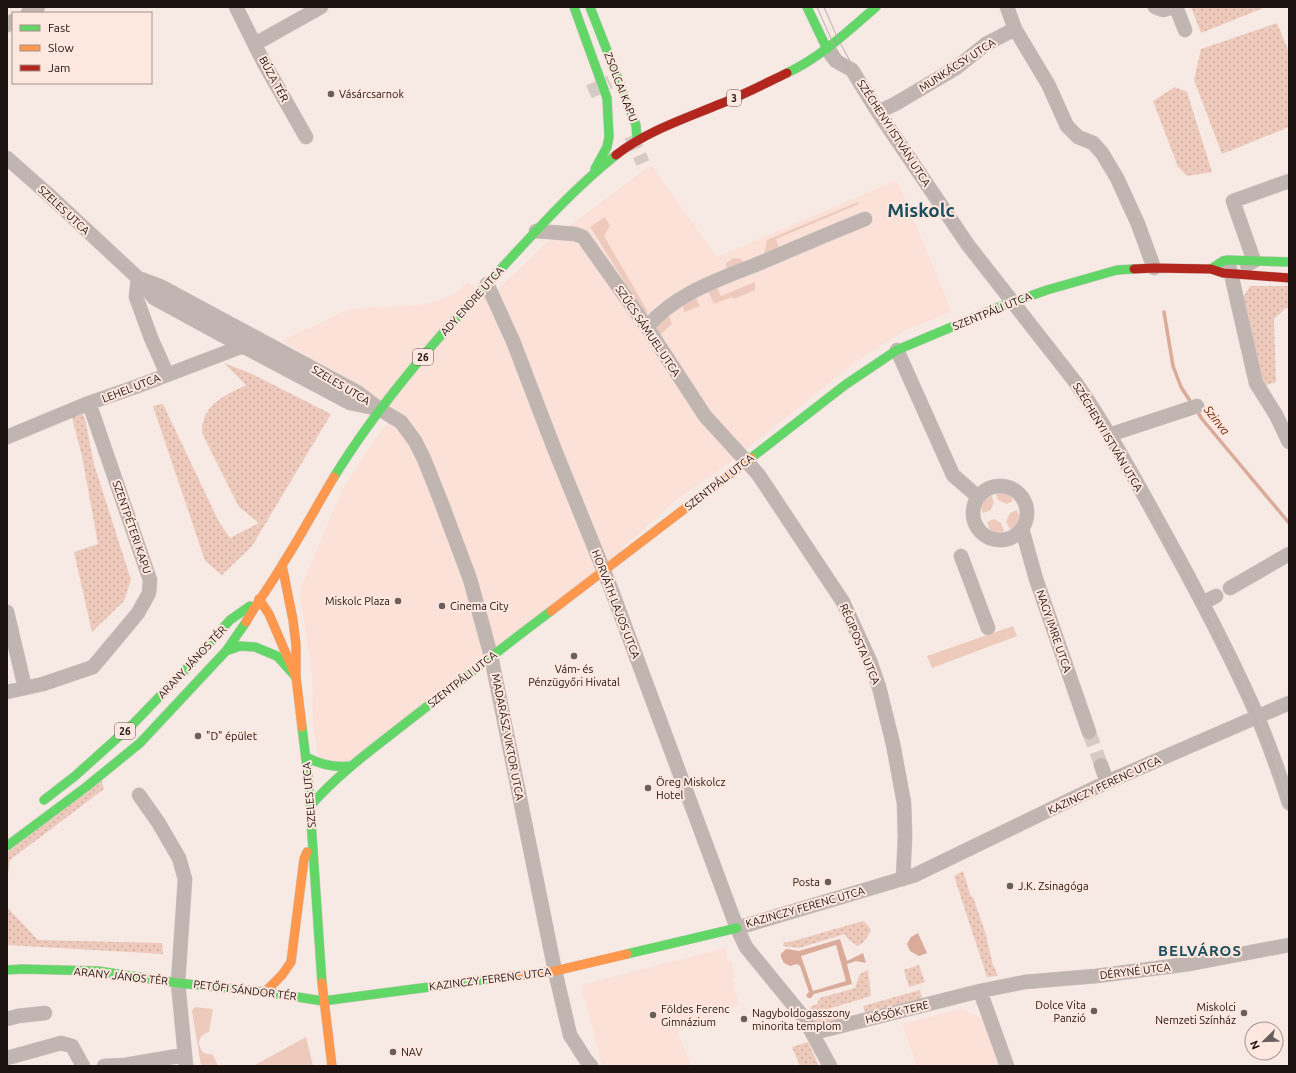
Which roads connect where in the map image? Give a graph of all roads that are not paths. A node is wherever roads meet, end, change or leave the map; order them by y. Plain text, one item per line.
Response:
1 (236, 7) edge
2 (321, 7) edge
3 (574, 7) edge
4 (590, 7) edge
5 (807, 7) edge
6 (876, 7) edge
7 (1007, 7) edge
8 (1155, 7) edge
9 (1172, 7) edge
10 (1176, 7) edge
11 (1015, 29) junction
12 (1185, 30) dead end
13 (255, 44) junction
14 (827, 49) junction
15 (606, 98) junction
16 (878, 112) junction
17 (616, 120) dead end
18 (627, 134) dead end
19 (306, 137) dead end
20 (637, 140) junction
21 (607, 146) junction
22 (7, 158) edge
23 (592, 174) junction
24 (1289, 181) edge
25 (865, 219) dead end
26 (536, 231) junction
27 (1228, 260) junction
28 (1254, 261) junction
29 (1289, 262) edge
30 (1154, 268) junction
31 (1211, 269) junction
32 (1231, 274) junction
33 (138, 278) junction
34 (1289, 278) edge
35 (487, 284) junction
36 (1012, 303) junction
37 (647, 327) junction
38 (246, 340) junction
39 (897, 350) junction
40 (167, 374) junction
41 (89, 403) junction
42 (1190, 408) dead end
43 (380, 410) junction
44 (1110, 435) junction
45 (7, 437) edge
46 (1289, 442) edge
47 (746, 460) junction
48 (978, 497) junction
49 (1022, 529) junction
50 (1289, 554) edge
51 (961, 556) dead end
52 (282, 564) junction
53 (604, 571) junction
54 (1230, 588) dead end
55 (259, 599) junction
56 (7, 612) edge
57 (988, 628) dead end
58 (226, 651) junction
59 (491, 656) junction
60 (296, 677) junction
61 (25, 688) junction
62 (7, 692) edge
63 (1289, 704) edge
64 (1258, 717) junction
65 (1089, 732) tunnel mouth
66 (306, 757) junction
67 (1101, 765) tunnel mouth
68 (351, 766) junction
69 (1107, 782) junction
70 (139, 795) dead end
71 (1289, 803) edge
72 (38, 804) dead end
73 (311, 804) junction
74 (313, 836) junction
75 (7, 846) edge
76 (903, 879) junction
77 (737, 928) junction
78 (1289, 945) edge
79 (7, 970) edge
80 (555, 971) junction
81 (178, 982) junction
82 (980, 991) junction
83 (265, 992) junction
84 (323, 1001) junction
85 (45, 1013) dead end
86 (7, 1019) edge
87 (813, 1033) junction
88 (7, 1058) edge
89 (185, 1061) edge
90 (83, 1066) edge
91 (104, 1066) edge
92 (332, 1066) edge
93 (591, 1066) edge
94 (830, 1066) edge
95 (1008, 1066) edge

1 - 13 street
2 - 13 street, BÚZA TÉR
3 - 15 street, ZSOLCAI KAPU
4 - 20 street, ZSOLCAI KAPU
5 - 14 street
6 - 14 street, 3
7 - 11 street
8 - 9 street
10 - 12 street
11 - 16 street, MUNKÁCSY UTCA
11 - 30 street
13 - 19 street, BÚZA TÉR
14 - 16 street, SZÉCHENYI ISTVÁN UTCA
14 - 20 street, ADY ENDRE UTCA / 3
15 - 17 street, ZSOLCAI KAPU
15 - 21 street
16 - 36 street, SZÉCHENYI ISTVÁN UTCA
18 - 20 street, ZSOLCAI KAPU
20 - 21 street, ADY ENDRE UTCA
20 - 23 street, ADY ENDRE UTCA / 26
21 - 23 street
22 - 33 street, SZELES UTCA
23 - 26 street, ADY ENDRE UTCA / 26
24 - 28 street
25 - 37 street
26 - 35 street, ADY ENDRE UTCA / 26
26 - 37 street, SZŰCS SÁMUEL UTCA
27 - 28 street
27 - 31 street
27 - 32 street
28 - 29 street
28 - 32 street
30 - 31 street, SZENTPÁLI UTCA
30 - 36 street, SZENTPÁLI UTCA
31 - 32 street, SZENTPÁLI UTCA
32 - 34 street, SZENTPÁLI UTCA
32 - 46 street
33 - 38 street, SZELES UTCA
33 - 40 street
35 - 43 street, ADY ENDRE UTCA / 26
35 - 53 street, HORVÁTH LAJOS UTCA
36 - 39 street, SZENTPÁLI UTCA
36 - 44 street, SZÉCHENYI ISTVÁN UTCA
37 - 47 street, SZŰCS SÁMUEL UTCA
38 - 40 street, LEHEL UTCA
38 - 43 street, SZELES UTCA
39 - 47 street, SZENTPÁLI UTCA
39 - 48 street
40 - 41 street, LEHEL UTCA
41 - 45 street, LEHEL UTCA
41 - 61 street, SZENTPÉTERI KAPU
42 - 44 street
43 - 52 street, ADY ENDRE UTCA / 26
43 - 59 street, MADARÁSZ VIKTOR UTCA
44 - 64 street, SZÉCHENYI ISTVÁN UTCA
47 - 53 street, SZENTPÁLI UTCA
47 - 76 street, RÉGIPOSTA UTCA
48 - 49 street
48 - 49 street
49 - 65 street, NAGY IMRE UTCA
50 - 54 street
51 - 57 street
52 - 55 street, 26
52 - 60 street
53 - 59 street, SZENTPÁLI UTCA
53 - 77 street, HORVÁTH LAJOS UTCA
55 - 58 street, 26
55 - 60 street, SZELES UTCA
55 - 72 street, ARANY JÁNOS TÉR / 26
56 - 61 street
58 - 60 street
58 - 75 street, ARANY JÁNOS TÉR / 26
59 - 68 street, SZENTPÁLI UTCA
59 - 80 street, MADARÁSZ VIKTOR UTCA
60 - 66 street, SZELES UTCA
61 - 62 street, SZENTPÉTERI KAPU
63 - 64 street, KAZINCZY FERENC UTCA
64 - 69 street, KAZINCZY FERENC UTCA
64 - 71 street, SZÉCHENYI ISTVÁN UTCA
66 - 68 street
66 - 73 street, SZELES UTCA
67 - 69 street
68 - 73 street, SZENTPÁLI UTCA
69 - 76 street, KAZINCZY FERENC UTCA
70 - 81 street, ARANY JÁNOS TÉR
73 - 74 street, SZELES UTCA
74 - 83 street
74 - 84 street, SZELES UTCA
76 - 77 street, KAZINCZY FERENC UTCA
77 - 80 street, KAZINCZY FERENC UTCA
77 - 87 street, HORVÁTH LAJOS UTCA
78 - 82 street, DÉRYNÉ UTCA
79 - 81 street, ARANY JÁNOS TÉR
80 - 84 street, KAZINCZY FERENC UTCA
80 - 93 street, MADARÁSZ VIKTOR UTCA
81 - 83 street, PETŐFI SÁNDOR TÉR
81 - 89 street, PETŐFI SÁNDOR TÉR
82 - 87 street, HŐSÖK TERE
82 - 95 street
83 - 84 street, PETŐFI SÁNDOR TÉR
84 - 92 street, SZELES UTCA
85 - 86 street
87 - 94 street, HORVÁTH LAJOS UTCA
88 - 90 street
89 - 91 street

